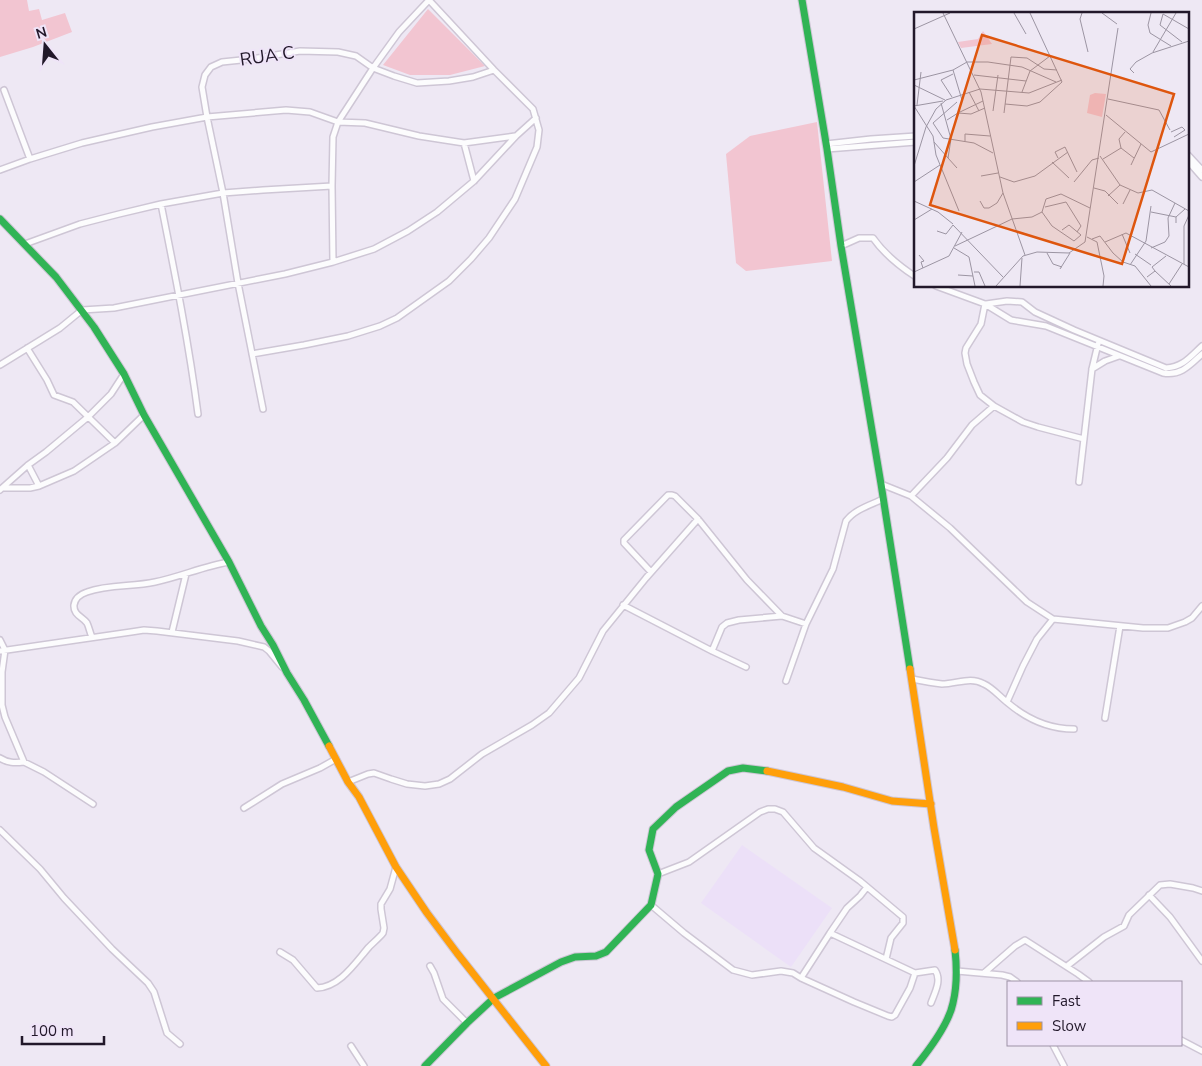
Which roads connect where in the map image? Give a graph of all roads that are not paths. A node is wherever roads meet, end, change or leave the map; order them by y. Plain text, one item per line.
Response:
1 (429, 0) edge
2 (802, 0) edge
3 (373, 68) junction
4 (494, 70) junction
5 (4, 90) dead end
6 (207, 117) junction
7 (536, 118) junction
8 (338, 122) junction
9 (516, 136) junction
10 (914, 136) edge
11 (914, 142) edge
12 (464, 143) junction
13 (827, 146) junction
14 (1190, 157) edge
15 (30, 159) junction
16 (1190, 164) edge
17 (0, 170) edge
18 (1202, 170) edge
19 (1202, 177) edge
20 (474, 181) junction
21 (332, 186) junction
22 (223, 193) junction
23 (161, 204) junction
24 (0, 219) edge
25 (25, 244) junction
26 (840, 246) junction
27 (333, 262) junction
28 (914, 276) edge
29 (238, 283) junction
30 (941, 288) edge
31 (179, 295) junction
32 (985, 304) junction
33 (82, 310) junction
34 (1034, 312) junction
35 (1031, 323) junction
36 (1099, 341) junction
37 (1202, 346) edge
38 (1097, 347) junction
39 (27, 348) junction
40 (252, 354) junction
41 (1202, 354) edge
42 (1119, 356) junction
43 (0, 365) edge
44 (1185, 366) junction
45 (1092, 369) junction
46 (1164, 371) junction
47 (124, 374) junction
48 (994, 406) junction
49 (263, 409) dead end
50 (198, 414) dead end
51 (144, 415) junction
52 (88, 417) junction
53 (1084, 439) junction
54 (115, 443) junction
55 (28, 465) junction
56 (1079, 482) dead end
57 (882, 484) junction
58 (39, 486) junction
59 (1, 489) edge
60 (911, 496) junction
61 (883, 499) junction
62 (698, 519) junction
63 (229, 562) junction
64 (651, 572) junction
65 (186, 574) junction
66 (623, 605) junction
67 (1202, 606) edge
68 (782, 616) junction
69 (1052, 619) junction
70 (806, 624) junction
71 (1120, 626) junction
72 (172, 632) junction
73 (92, 638) junction
74 (0, 640) edge
75 (2, 650) edge
76 (712, 651) junction
77 (746, 667) dead end
78 (287, 673) junction
79 (912, 679) junction
80 (786, 681) dead end
81 (1006, 702) junction
82 (1105, 718) dead end
83 (1074, 729) dead end
84 (0, 758) edge
85 (336, 759) junction
86 (24, 762) junction
87 (348, 782) junction
88 (93, 804) dead end
89 (931, 804) junction
90 (244, 808) dead end
91 (0, 830) edge
92 (396, 867) junction
93 (658, 874) junction
94 (867, 887) junction
95 (1202, 892) edge
96 (1149, 896) junction
97 (651, 905) junction
98 (830, 933) junction
99 (280, 952) dead end
100 (886, 959) junction
101 (1202, 961) edge
102 (430, 966) dead end
103 (1067, 966) junction
104 (957, 971) junction
105 (915, 973) junction
106 (984, 973) junction
107 (801, 978) junction
108 (1016, 981) edge
109 (1088, 981) edge
110 (494, 998) junction
111 (931, 1003) dead end
112 (467, 1023) junction
113 (1182, 1041) edge
114 (180, 1044) dead end
115 (351, 1046) dead end
116 (1054, 1046) edge
117 (1202, 1051) edge
118 (364, 1066) edge
119 (425, 1066) edge
120 (546, 1066) edge
121 (916, 1066) edge
122 (1064, 1066) edge

1 - 3 street
1 - 4 street
2 - 13 main road
3 - 4 street
3 - 6 street, RUA C
3 - 8 street
4 - 7 street
5 - 15 street
6 - 8 street
6 - 15 street
6 - 22 street
7 - 9 street
7 - 40 street
8 - 12 street
8 - 21 street
9 - 12 street
9 - 20 street
10 - 13 street
11 - 13 street
12 - 20 street
13 - 26 main road
14 - 18 street
15 - 17 street
16 - 19 street
20 - 27 street
21 - 22 street
21 - 27 street
22 - 23 street
22 - 29 street
23 - 25 street
23 - 31 street
24 - 25 main road
25 - 33 main road
26 - 28 street
26 - 57 main road
27 - 29 street
29 - 31 street
29 - 40 street
30 - 32 street
31 - 33 street
31 - 50 street
32 - 34 street
32 - 35 street
32 - 48 street
33 - 39 street
33 - 47 main road
34 - 35 street
34 - 36 street
35 - 38 street
36 - 38 street
36 - 46 street
37 - 44 street
38 - 42 street
38 - 45 street
39 - 43 street
39 - 52 street
40 - 49 street
41 - 44 street
42 - 45 street
42 - 46 street
44 - 46 street
45 - 53 street
47 - 51 main road
47 - 52 street
48 - 53 street
48 - 60 street
51 - 54 street
51 - 63 main road
52 - 54 street
52 - 55 street
53 - 56 street
54 - 58 street
55 - 58 street
55 - 59 street
57 - 60 street
57 - 61 main road
58 - 59 street
60 - 69 street
61 - 70 street
61 - 79 main road
62 - 64 street
62 - 64 street
62 - 68 street
63 - 65 street
63 - 78 main road
64 - 66 street
65 - 72 street
65 - 73 street
66 - 76 street
66 - 87 street
67 - 71 street
68 - 70 street
68 - 76 street
69 - 71 street
69 - 81 street
70 - 80 street
71 - 82 street
72 - 73 street
72 - 78 street
73 - 75 street
74 - 75 street
75 - 86 street
76 - 77 street
78 - 85 main road
79 - 81 street
79 - 89 main road
81 - 83 street
84 - 86 street
85 - 87 main road
85 - 90 street
86 - 88 street
87 - 92 main road
89 - 93 main road
89 - 104 main road
91 - 114 street
92 - 99 street
92 - 110 main road
93 - 94 street
93 - 97 main road
94 - 98 street
94 - 100 street
95 - 96 street
96 - 101 street
96 - 103 street
97 - 107 street
97 - 110 main road
98 - 100 street
98 - 107 street
100 - 105 street
102 - 112 street
103 - 106 street
103 - 109 street
104 - 106 street
104 - 121 main road
105 - 107 street
105 - 111 street
106 - 108 street
110 - 112 main road
110 - 120 main road
112 - 119 main road
113 - 117 street
115 - 118 street
116 - 122 street

